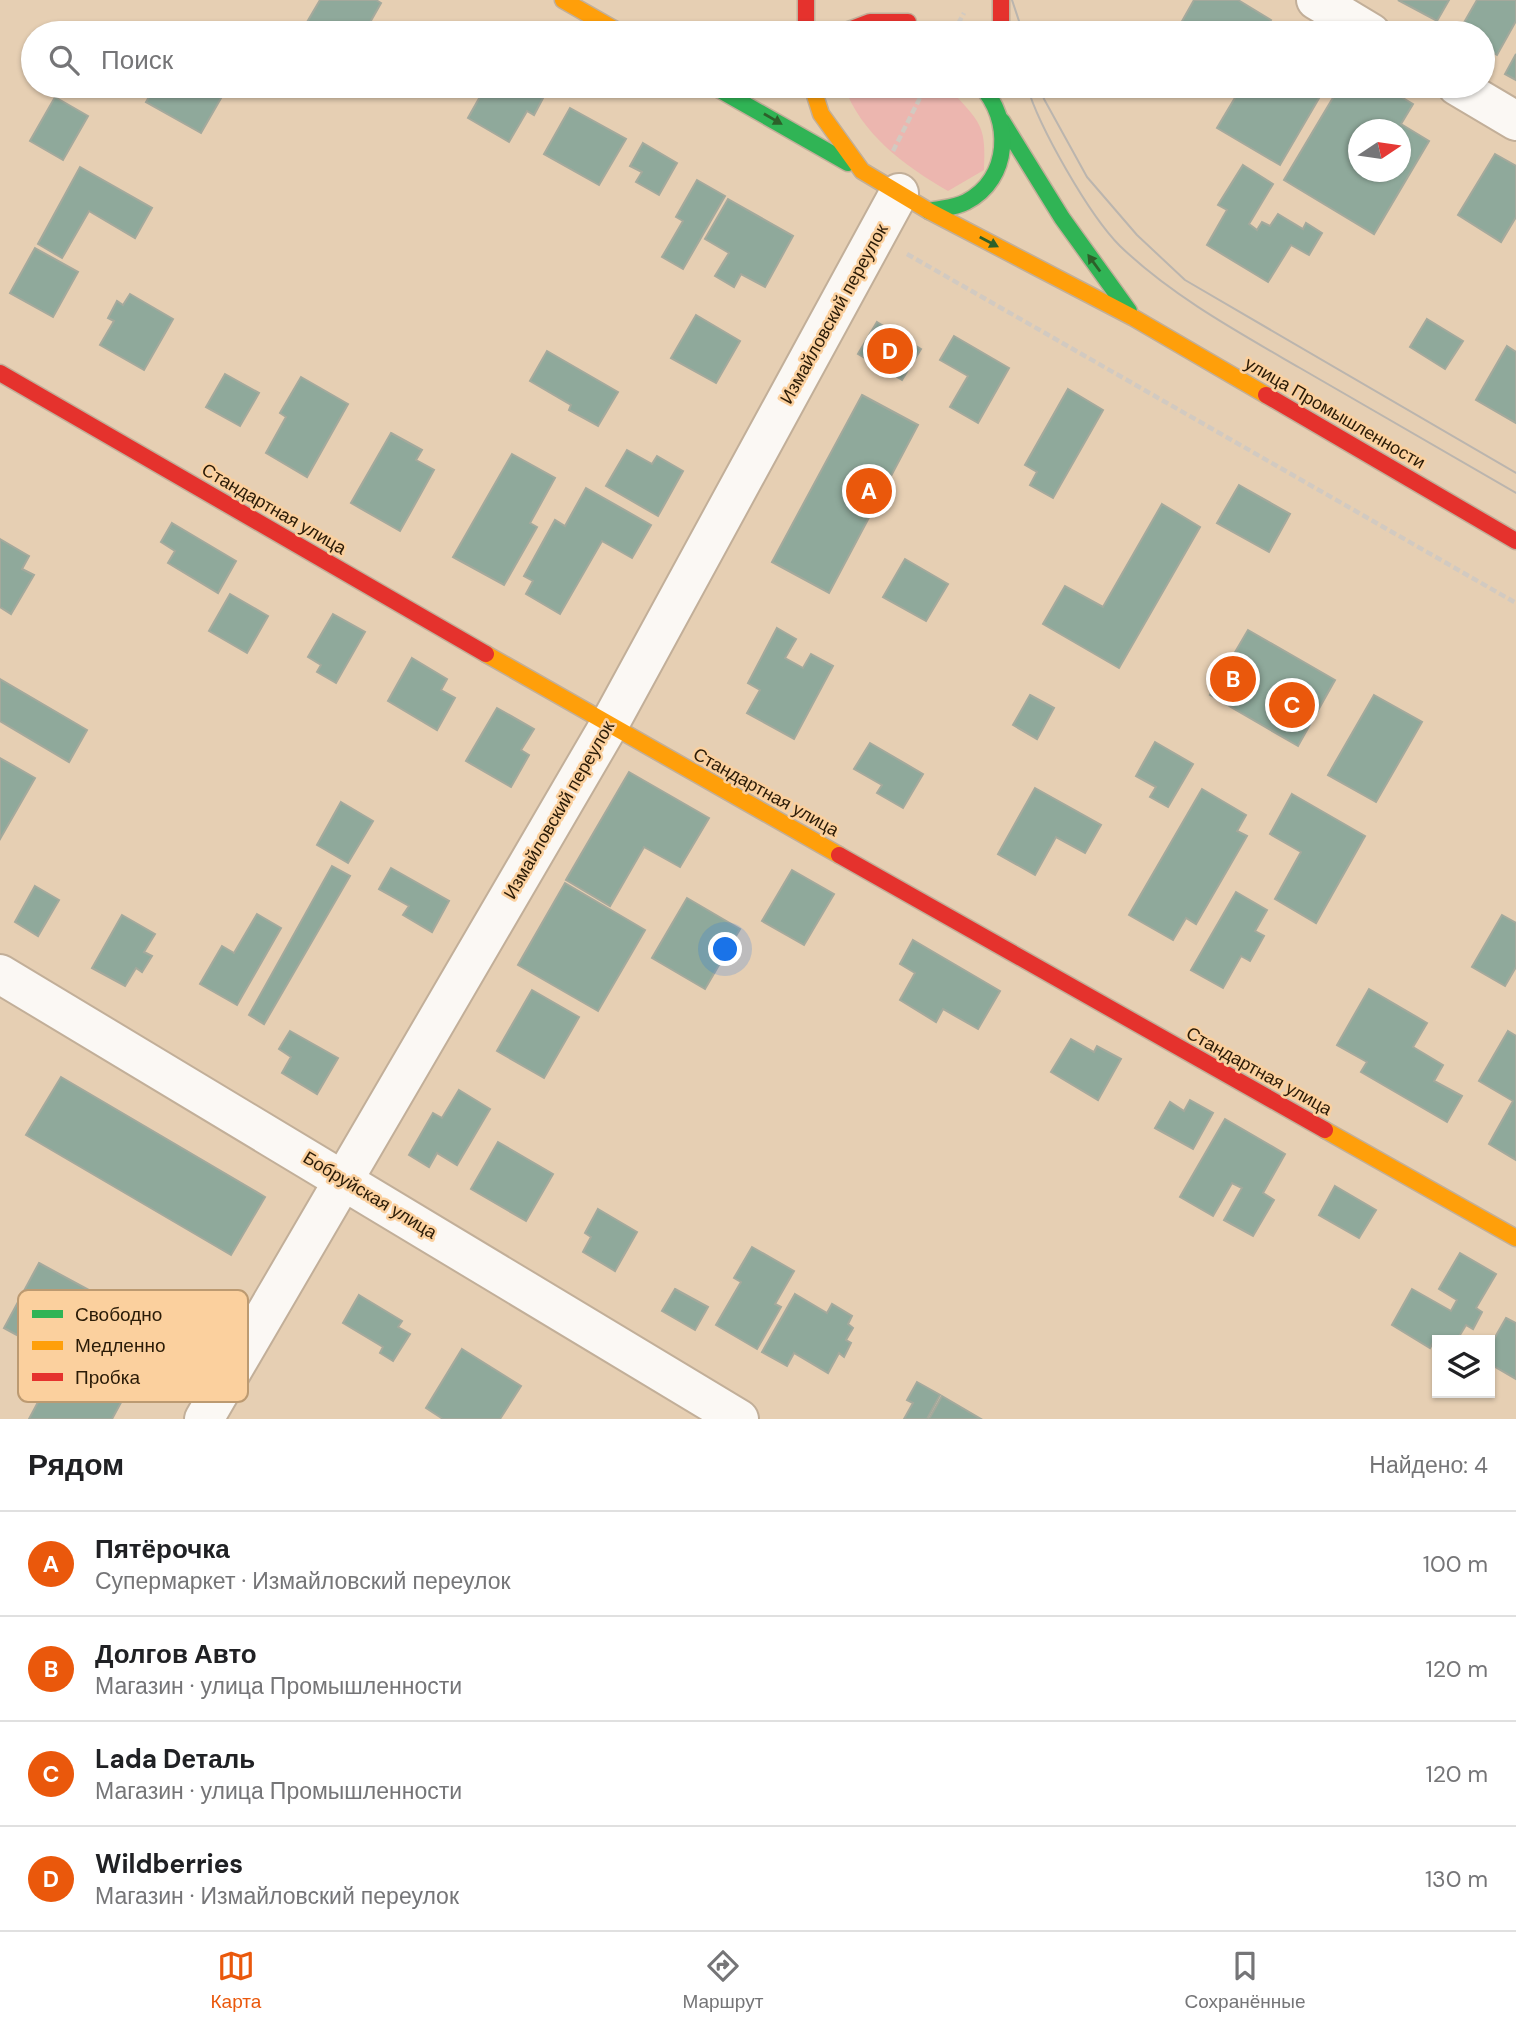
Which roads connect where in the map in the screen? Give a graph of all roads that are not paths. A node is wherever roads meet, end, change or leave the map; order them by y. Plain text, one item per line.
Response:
1 (562, 0) edge
2 (806, 0) edge
3 (1316, 0) edge
4 (881, 6) dead end
5 (600, 21) edge
6 (806, 21) edge
7 (906, 21) edge
8 (1351, 21) edge
9 (734, 98) edge
10 (816, 98) edge
11 (821, 98) edge
12 (996, 98) edge
13 (1477, 98) edge
14 (1002, 121) junction
15 (1516, 121) edge
16 (831, 131) junction
17 (862, 170) junction
18 (914, 202) junction
19 (1134, 318) junction
20 (0, 373) edge
21 (1516, 541) edge
22 (609, 725) junction
23 (0, 974) edge
24 (344, 1178) junction
25 (1516, 1238) edge
26 (248, 1343) edge
27 (214, 1402) edge
28 (204, 1419) edge
29 (738, 1419) edge

1 - 5 street
2 - 6 street
3 - 8 street
4 - 7 street
9 -> 17 street
10 - 16 street
11 - 16 street
12 - 14 street
13 - 15 street
14 - 18 street
19 -> 14 street, улица Промышленности
16 - 17 street
17 - 18 street, улица Промышленности
18 -> 19 street, улица Промышленности
18 - 22 street, Измайловский переулок
19 - 21 street, улица Промышленности
20 - 22 street, Стандартная улица
22 - 24 street, Измайловский переулок
22 - 25 street, Стандартная улица
23 - 24 street, Бобруйская улица
24 - 26 street, Измайловский переулок
24 - 29 street, Бобруйская улица
27 - 28 street, Измайловский переулок

